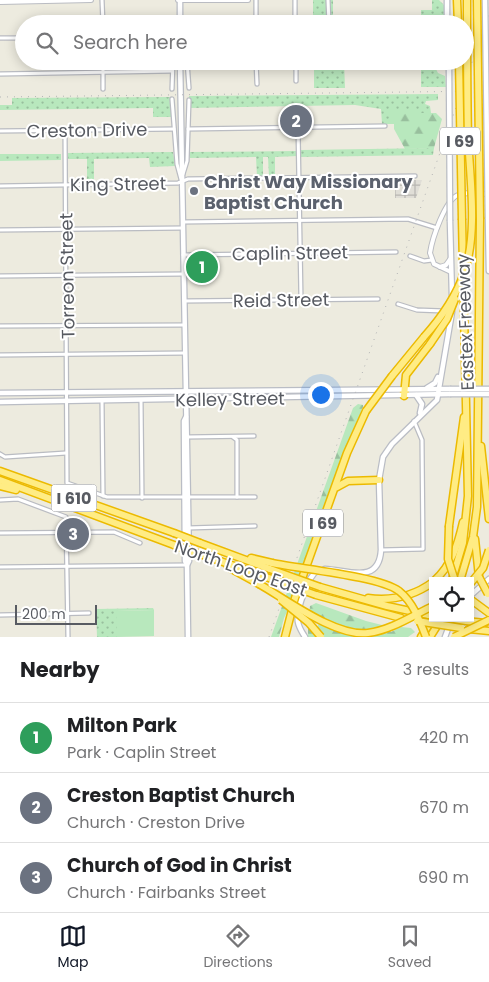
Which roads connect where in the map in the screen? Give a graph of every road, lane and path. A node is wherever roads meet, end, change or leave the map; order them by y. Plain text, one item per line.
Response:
1 (91, 0) edge
2 (102, 0) edge
3 (179, 0) edge
4 (248, 0) edge
5 (256, 0) edge
6 (295, 0) edge
7 (328, 0) edge
8 (441, 0) edge
9 (447, 0) edge
10 (457, 0) edge
11 (467, 0) edge
12 (476, 0) edge
13 (485, 0) edge
14 (42, 1) edge
15 (0, 2) edge
16 (447, 10) junction
17 (103, 15) edge
18 (180, 15) edge
19 (256, 15) edge
20 (295, 15) edge
21 (329, 15) edge
22 (447, 15) edge
23 (458, 15) edge
24 (467, 15) edge
25 (0, 38) edge
26 (15, 38) edge
27 (180, 70) edge
28 (188, 70) edge
29 (256, 70) edge
30 (296, 70) edge
31 (449, 70) edge
32 (459, 70) edge
33 (468, 70) edge
34 (103, 72) junction
35 (172, 72) joint
36 (0, 74) edge
37 (296, 81) dead end
38 (257, 84) dead end
39 (104, 88) dead end
40 (189, 88) dead end
41 (172, 89) dead end
42 (172, 99) dead end
43 (188, 100) dead end
44 (384, 126) dead end
45 (298, 128) junction
46 (174, 129) junction
47 (188, 129) junction
48 (65, 130) junction
49 (0, 131) edge
50 (415, 176) dead end
51 (300, 178) junction
52 (181, 182) junction
53 (66, 185) junction
54 (0, 186) edge
55 (489, 194) edge
56 (488, 218) edge
57 (300, 220) junction
58 (182, 222) junction
59 (183, 228) junction
60 (437, 228) junction
61 (66, 229) junction
62 (0, 230) edge
63 (396, 252) dead end
64 (301, 253) junction
65 (183, 254) junction
66 (410, 256) dead end
67 (451, 258) junction
68 (432, 260) junction
69 (440, 267) junction
70 (489, 271) edge
71 (451, 272) junction
72 (183, 274) junction
73 (66, 275) junction
74 (0, 276) edge
75 (457, 290) junction
76 (301, 299) junction
77 (378, 299) dead end
78 (184, 301) junction
79 (398, 304) dead end
80 (452, 310) junction
81 (67, 325) junction
82 (184, 325) junction
83 (0, 326) edge
84 (185, 353) junction
85 (68, 354) junction
86 (0, 356) edge
87 (442, 366) junction
88 (466, 380) junction
89 (424, 389) junction
90 (489, 389) edge
91 (186, 391) junction
92 (68, 392) junction
93 (438, 392) junction
94 (450, 392) junction
95 (0, 393) edge
96 (403, 393) junction
97 (489, 394) edge
98 (416, 395) junction
99 (65, 400) junction
100 (186, 400) junction
101 (102, 401) junction
102 (141, 401) junction
103 (0, 402) edge
104 (420, 413) junction
105 (414, 422) junction
106 (478, 422) junction
107 (232, 436) junction
108 (254, 436) dead end
109 (186, 437) junction
110 (0, 454) edge
111 (66, 454) junction
112 (0, 470) edge
113 (0, 480) edge
114 (379, 480) junction
115 (0, 486) edge
116 (335, 490) junction
117 (103, 496) junction
118 (468, 496) junction
119 (237, 497) junction
120 (255, 497) dead end
121 (47, 498) junction
122 (142, 498) junction
123 (186, 498) junction
124 (0, 500) edge
125 (489, 516) edge
126 (489, 520) edge
127 (255, 526) dead end
128 (187, 528) junction
129 (474, 529) junction
130 (67, 532) junction
131 (0, 533) edge
132 (140, 543) dead end
133 (381, 550) junction
134 (489, 550) edge
135 (203, 556) junction
136 (187, 565) junction
137 (271, 566) junction
138 (0, 567) edge
139 (68, 567) junction
140 (437, 577) edge
141 (453, 577) edge
142 (455, 577) edge
143 (461, 577) edge
144 (474, 579) edge
145 (489, 579) edge
146 (260, 584) junction
147 (429, 584) edge
148 (338, 592) junction
149 (474, 594) edge
150 (488, 595) edge
151 (474, 601) edge
152 (429, 608) edge
153 (89, 613) dead end
154 (489, 613) edge
155 (68, 614) junction
156 (0, 615) edge
157 (429, 616) edge
158 (474, 621) edge
159 (430, 622) edge
160 (439, 622) edge
161 (451, 622) edge
162 (489, 622) edge
163 (489, 631) edge
164 (68, 637) edge
165 (188, 637) edge
166 (285, 637) edge
167 (305, 637) edge
168 (322, 637) edge
169 (421, 637) edge
170 (428, 637) edge
171 (445, 637) edge
172 (454, 637) edge

1 - 14 street
2 - 17 street
3 - 4 street
3 - 18 main road
5 - 19 street
6 - 20 street
7 - 21 street
8 - 16 main road
9 - 16 main road
10 - 23 highway
11 - 24 highway, bridge
12 - 106 highway, Eastex Freeway / I 69, bridge
13 - 56 main road, bridge
14 - 15 street
16 - 22 main road
25 - 26 street
27 - 52 main road
28 - 40 street
29 - 38 street
30 - 37 street
31 - 67 main road, bridge
32 - 88 highway, Eastex Freeway / I 69, bridge
33 - 75 highway, bridge
34 - 35 street
34 - 36 street
34 - 39 street
35 - 41 street
42 - 46 street
43 - 47 street
44 - 45 street
45 - 47 street
45 - 51 street
46 - 48 street, Creston Drive
46 - 52 street
47 - 52 street
48 - 49 street, Creston Drive
48 - 53 street, Torreon Street
50 - 51 street, King Street
51 - 52 street, King Street
51 - 57 street
52 - 53 street, King Street
52 - 58 main road
53 - 54 street, King Street
53 - 61 street, Torreon Street
55 - 60 street
56 - 70 main road
57 - 58 street
57 - 60 street
57 - 64 street
58 - 59 main road
59 - 61 street
59 - 65 main road
60 - 68 street
61 - 62 street
61 - 73 street, Torreon Street
63 - 64 street, Caplin Street
64 - 65 street, Caplin Street
64 - 76 street
65 - 72 main road
66 - 68 street
67 - 69 street
67 - 71 main road
68 - 69 street
69 - 71 street
71 - 80 main road
72 - 73 street
72 - 78 main road
73 - 74 street
73 - 81 street, Torreon Street
75 - 96 highway, bridge
75 - 116 highway, I 69, bridge
76 - 77 street, Reid Street
76 - 78 street, Reid Street
78 - 82 main road
79 - 80 street
80 - 87 main road
81 - 82 street
81 - 83 street
81 - 85 street, Torreon Street
82 - 84 main road
84 - 85 street
84 - 91 main road
85 - 86 street
85 - 92 street, Torreon Street
87 - 89 main road
87 - 93 main road
88 - 118 highway, Eastex Freeway / I 69
88 - 141 highway, bridge
89 - 93 main road, Kelley Street
89 - 96 main road, Kelley Street
90 - 94 main road, Kelley Street, bridge
91 - 92 main road, Kelley Street
91 - 96 main road, Kelley Street
91 - 100 main road
92 - 95 main road, Kelley Street
92 - 99 street
93 - 94 main road, Kelley Street
93 - 98 main road, Kelley Street
93 - 104 main road
93 - 105 main road
94 - 97 main road, Kelley Street, bridge
96 - 98 main road, Kelley Street
96 - 100 main road, Kelley Street
98 - 104 main road
99 - 101 main road, Kelley Street
99 - 103 main road, Kelley Street
99 - 111 street
100 - 102 main road, Kelley Street
100 - 109 main road
101 - 102 main road, Kelley Street
101 - 117 street
102 - 122 street
104 - 105 main road
105 - 114 main road
105 - 133 street
106 - 125 highway
106 - 129 highway, Eastex Freeway / I 69
107 - 108 street
107 - 109 street
107 - 119 street
109 - 123 main road
110 - 111 street
111 - 117 street
112 - 137 highway, North Loop East / I 610, bridge
113 - 121 highway, North Loop East / I 610
114 - 116 highway
114 - 133 main road
115 - 121 highway
116 - 166 highway, I 69
117 - 122 street
118 - 140 highway
118 - 142 highway, Eastex Freeway / I 69
119 - 120 street
119 - 123 street
121 - 135 highway, North Loop East / I 610, bridge
122 - 123 street
123 - 128 main road
124 - 130 street
125 - 126 highway
127 - 128 street
128 - 136 main road
129 - 143 highway, Eastex Freeway / I 69
129 - 150 highway, bridge
130 - 131 street
130 - 132 street
130 - 139 street
133 - 167 main road
134 - 144 highway, bridge
135 - 146 highway
135 - 163 highway, North Loop East / I 610, bridge
136 - 139 street
136 - 165 main road
137 - 148 highway, North Loop East, bridge
137 - 170 highway, bridge
138 - 139 street
139 - 155 street
145 - 149 main road
146 - 152 highway, bridge
146 - 168 highway, bridge
147 - 148 highway
148 - 157 highway, North Loop East, bridge
151 - 154 highway
153 - 155 street
155 - 156 street
155 - 164 street
158 - 162 highway, bridge
159 - 169 highway
160 - 170 highway
161 - 171 main road
162 - 172 highway, bridge

